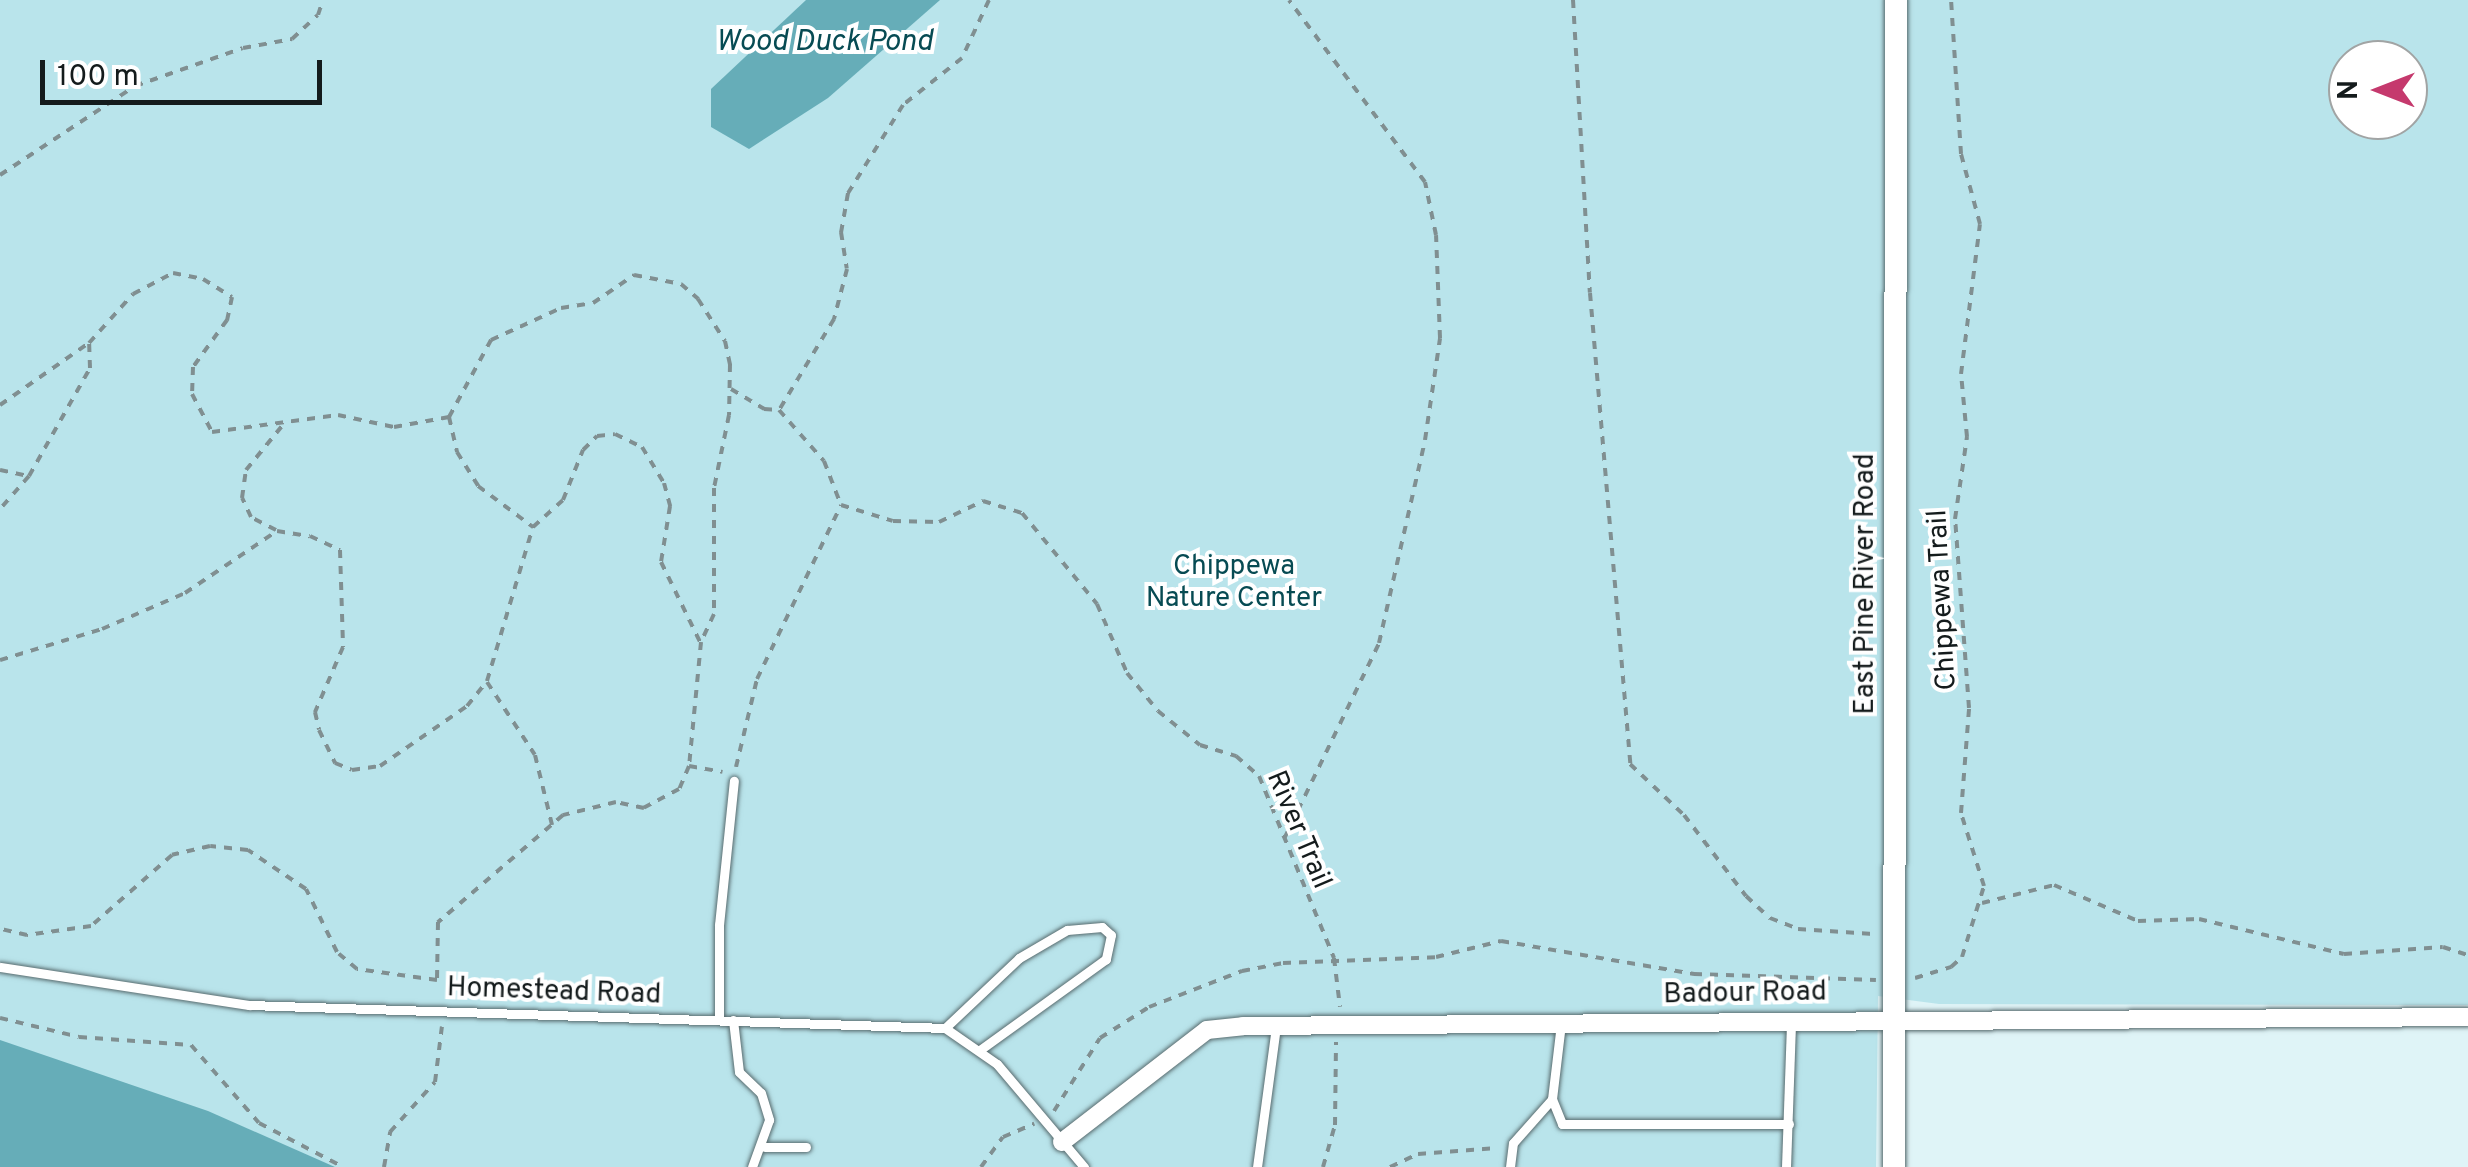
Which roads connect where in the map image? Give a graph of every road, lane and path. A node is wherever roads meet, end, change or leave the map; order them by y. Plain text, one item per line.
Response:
1 (323, 0) edge
2 (989, 0) edge
3 (1289, 0) edge
4 (1573, 0) edge
5 (1896, 0) edge
6 (1951, 0) edge
7 (0, 175) edge
8 (89, 342) junction
9 (730, 389) junction
10 (0, 405) edge
11 (779, 410) junction
12 (449, 416) junction
13 (282, 426) junction
14 (0, 470) edge
15 (28, 476) junction
16 (842, 505) junction
17 (0, 509) edge
18 (533, 527) junction
19 (277, 531) junction
20 (700, 642) junction
21 (0, 660) edge
22 (486, 681) junction
23 (689, 766) junction
24 (734, 781) junction
25 (552, 825) junction
26 (1284, 839) junction
27 (1982, 903) junction
28 (0, 929) edge
29 (1896, 934) junction
30 (2468, 954) edge
31 (1334, 958) junction
32 (0, 967) edge
33 (437, 980) junction
34 (1882, 980) dead end
35 (1910, 980) dead end
36 (441, 1011) junction
37 (2468, 1017) edge
38 (0, 1018) edge
39 (718, 1020) junction
40 (733, 1020) junction
41 (1896, 1020) junction
42 (1792, 1021) junction
43 (1561, 1023) junction
44 (1338, 1026) junction
45 (1276, 1027) junction
46 (944, 1028) junction
47 (980, 1050) junction
48 (1552, 1099) junction
49 (1043, 1120) junction
50 (1789, 1124) junction
51 (1062, 1142) junction
52 (764, 1147) junction
53 (806, 1148) dead end
54 (1512, 1148) junction
55 (1788, 1150) junction
56 (343, 1167) edge
57 (384, 1167) edge
58 (752, 1167) edge
59 (981, 1167) edge
60 (1084, 1167) edge
61 (1257, 1167) edge
62 (1323, 1167) edge
63 (1390, 1167) edge
64 (1510, 1167) edge
65 (1786, 1167) edge
66 (1798, 1167) edge
67 (1894, 1167) edge

1 - 7 path
2 - 11 path
3 - 26 path
4 - 29 path
5 - 29 street, East Pine River Road
6 - 27 path, Chippewa Trail
8 - 10 path
8 - 13 path
8 - 15 path
9 - 11 path
9 - 12 path
9 - 20 path
11 - 16 path
12 - 13 path
12 - 18 path
13 - 19 path
14 - 15 path
15 - 17 path
16 - 24 path
16 - 26 path, River Trail
18 - 20 path
18 - 22 path
19 - 21 path
19 - 22 path
20 - 23 path
22 - 25 path
23 - 24 path
23 - 25 path
24 - 39 lane
25 - 33 path
26 - 31 path, River Trail
27 - 30 path
27 - 35 path
28 - 33 path
29 - 41 street, East Pine River Road
31 - 34 path
31 - 44 path, River Trail
31 - 49 path
32 - 36 lane, Homestead Road
33 - 36 path
36 - 39 lane, Homestead Road
36 - 57 path
37 - 41 street, Badour Road
38 - 56 path
39 - 40 lane, Homestead Road
40 - 46 lane, Homestead Road
40 - 52 lane
41 - 42 street, Badour Road
41 - 67 street, East Pine River Road
42 - 43 street, Badour Road
42 - 50 lane
43 - 44 street, Badour Road
43 - 48 lane
44 - 45 street, Badour Road
44 - 62 path, River Trail
45 - 51 street, Badour Road
45 - 61 lane
46 - 47 lane, Homestead Road
46 - 47 lane
47 - 49 lane, Homestead Road
48 - 50 lane
48 - 54 lane
49 - 51 lane, Homestead Road
49 - 59 path
50 - 55 lane
51 - 60 lane, Homestead Road
52 - 53 lane
52 - 58 lane
54 - 63 path
54 - 64 lane
55 - 65 lane
55 - 66 lane

